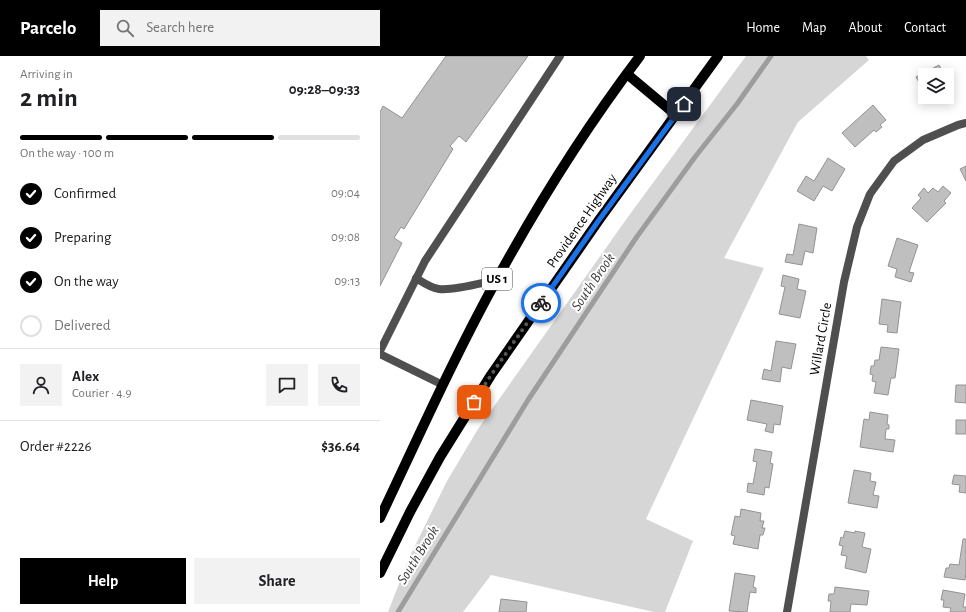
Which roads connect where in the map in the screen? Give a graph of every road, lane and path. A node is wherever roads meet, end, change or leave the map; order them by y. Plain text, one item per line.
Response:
1 (560, 56) edge
2 (640, 56) edge
3 (718, 56) edge
4 (626, 74) junction
5 (676, 115) junction
6 (966, 123) edge
7 (416, 278) junction
8 (496, 280) junction
9 (380, 352) edge
10 (443, 385) junction
11 (380, 518) edge
12 (380, 573) edge
13 (787, 612) edge

1 - 7 street
2 - 4 main road, US 1
3 - 5 main road, Providence Highway
4 - 5 main road
4 - 8 main road, US 1
5 - 12 main road, Providence Highway
6 - 13 street, Willard Circle
7 - 8 street
7 - 9 street
8 - 10 main road, US 1
9 - 10 street
10 - 11 main road, US 1

